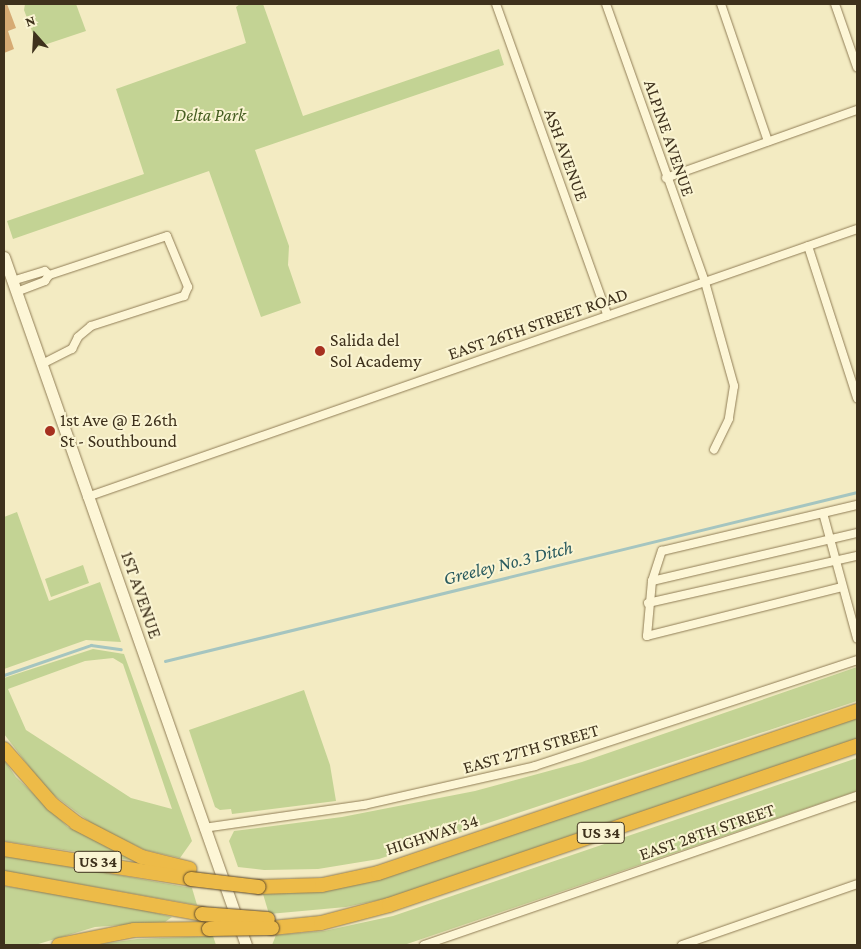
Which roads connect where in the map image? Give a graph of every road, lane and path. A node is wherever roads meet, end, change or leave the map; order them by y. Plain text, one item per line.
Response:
1 (496, 4) edge
2 (606, 4) edge
3 (721, 4) edge
4 (835, 4) edge
5 (857, 66) edge
6 (857, 110) edge
7 (768, 141) junction
8 (666, 178) junction
9 (857, 229) edge
10 (808, 246) junction
11 (4, 256) edge
12 (706, 282) junction
13 (14, 287) junction
14 (608, 316) junction
15 (42, 364) junction
16 (857, 398) edge
17 (714, 450) dead end
18 (88, 497) junction
19 (857, 505) edge
20 (823, 513) junction
21 (857, 533) edge
22 (828, 540) junction
23 (857, 556) edge
24 (834, 561) junction
25 (652, 581) junction
26 (842, 587) junction
27 (648, 604) junction
28 (857, 638) edge
29 (857, 660) edge
30 (857, 711) edge
31 (857, 746) edge
32 (4, 749) edge
33 (857, 796) edge
34 (204, 828) junction
35 (4, 849) edge
36 (190, 874) junction
37 (4, 878) edge
38 (857, 884) edge
39 (270, 923) junction
40 (58, 945) edge
41 (246, 945) edge
42 (424, 945) edge
43 (682, 945) edge

1 - 14 street, ASH AVENUE
2 - 8 street, ALPINE AVENUE
3 - 7 street
4 - 5 street
6 - 7 street
7 - 8 street
8 - 12 street, ALPINE AVENUE
9 - 10 street, EAST 26TH STREET ROAD
10 - 12 street, EAST 26TH STREET ROAD
10 - 16 street
11 - 13 main road, 1ST AVENUE
12 - 14 street, EAST 26TH STREET ROAD
12 - 17 street, ALPINE AVENUE
13 - 15 main road, 1ST AVENUE
13 - 15 street
14 - 18 street, EAST 26TH STREET ROAD
15 - 18 main road, 1ST AVENUE
18 - 34 main road, 1ST AVENUE
19 - 20 street
20 - 22 street
20 - 25 street
21 - 22 street
22 - 24 street
22 - 25 street
23 - 24 street
24 - 26 street
24 - 27 street
25 - 27 street
26 - 27 street
26 - 28 street
29 - 34 street, EAST 27TH STREET
30 - 36 highway, HIGHWAY 34 / US 34
31 - 39 highway, US 34
32 - 36 highway
33 - 42 street, EAST 28TH STREET
34 - 41 main road, 1ST AVENUE
35 - 36 highway, US 34
37 - 39 highway, bridge
38 - 43 street
39 - 40 highway, US 34, bridge

